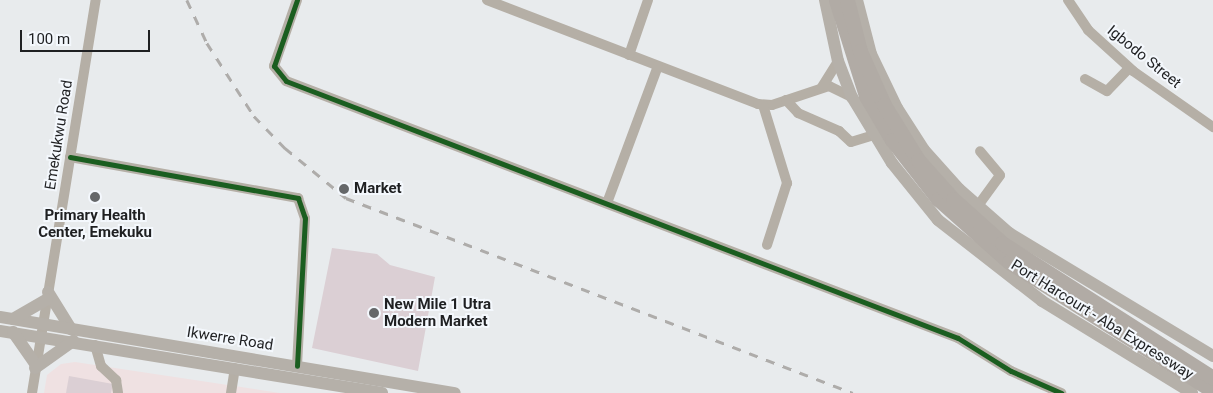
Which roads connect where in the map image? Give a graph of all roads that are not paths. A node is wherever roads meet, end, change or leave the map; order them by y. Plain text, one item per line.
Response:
1 (96, 0) edge
2 (297, 0) edge
3 (488, 0) edge
4 (648, 0) edge
5 (825, 0) edge
6 (836, 0) edge
7 (847, 0) edge
8 (857, 0) edge
9 (1068, 0) edge
10 (629, 55) junction
11 (838, 61) junction
12 (658, 66) junction
13 (1129, 68) junction
14 (1085, 79) dead end
15 (822, 87) junction
16 (852, 97) junction
17 (786, 100) junction
18 (763, 106) junction
19 (1213, 127) edge
20 (874, 135) junction
21 (980, 151) dead end
22 (70, 157) junction
23 (607, 204) junction
24 (977, 207) junction
25 (767, 245) dead end
26 (1068, 295) junction
27 (47, 296) junction
28 (0, 317) edge
29 (13, 319) junction
30 (41, 330) junction
31 (6, 331) edge
32 (72, 335) junction
33 (96, 345) junction
34 (1213, 356) edge
35 (36, 366) junction
36 (297, 366) junction
37 (235, 368) junction
38 (1213, 378) edge
39 (1213, 391) edge
40 (32, 393) edge
41 (118, 393) edge
42 (231, 393) edge
43 (382, 393) edge
44 (455, 393) edge
45 (1061, 393) edge
46 (1192, 393) edge

1 - 22 street, Emekukwu Road
2 - 23 street
3 - 10 street
4 - 10 street
5 - 11 main road
6 - 26 highway, Port Harcourt - Aba Expressway
7 - 26 highway, Port Harcourt - Aba Expressway
8 - 24 main road
9 - 13 street, Igbodo Street
10 - 12 street
11 - 15 street
11 - 16 main road
12 - 18 street
12 - 23 street
13 - 14 street
13 - 19 street, Igbodo Street
15 - 16 street
15 - 17 street
16 - 20 main road
17 - 18 street
17 - 20 street
18 - 25 street
20 - 46 main road
21 - 24 street
22 - 27 street, Emekukwu Road
22 - 36 street
23 - 45 street
24 - 34 main road
26 - 38 highway, Port Harcourt - Aba Expressway
26 - 39 highway, Port Harcourt - Aba Expressway
27 - 29 main road
27 - 30 street, Emekukwu Road
27 - 32 main road
28 - 29 main road, Ikwerre Road
29 - 30 main road, Ikwerre Road
30 - 31 main road, Ikwerre Road
30 - 32 main road, Ikwerre Road
30 - 35 street, Emekukwu Road
31 - 35 main road
32 - 33 main road, Ikwerre Road
32 - 35 main road
32 - 36 main road, Ikwerre Road
33 - 37 main road, Ikwerre Road
33 - 41 street
35 - 40 street, Emekukwu Road
36 - 44 main road, Ikwerre Road
37 - 42 street
37 - 43 main road, Ikwerre Road

